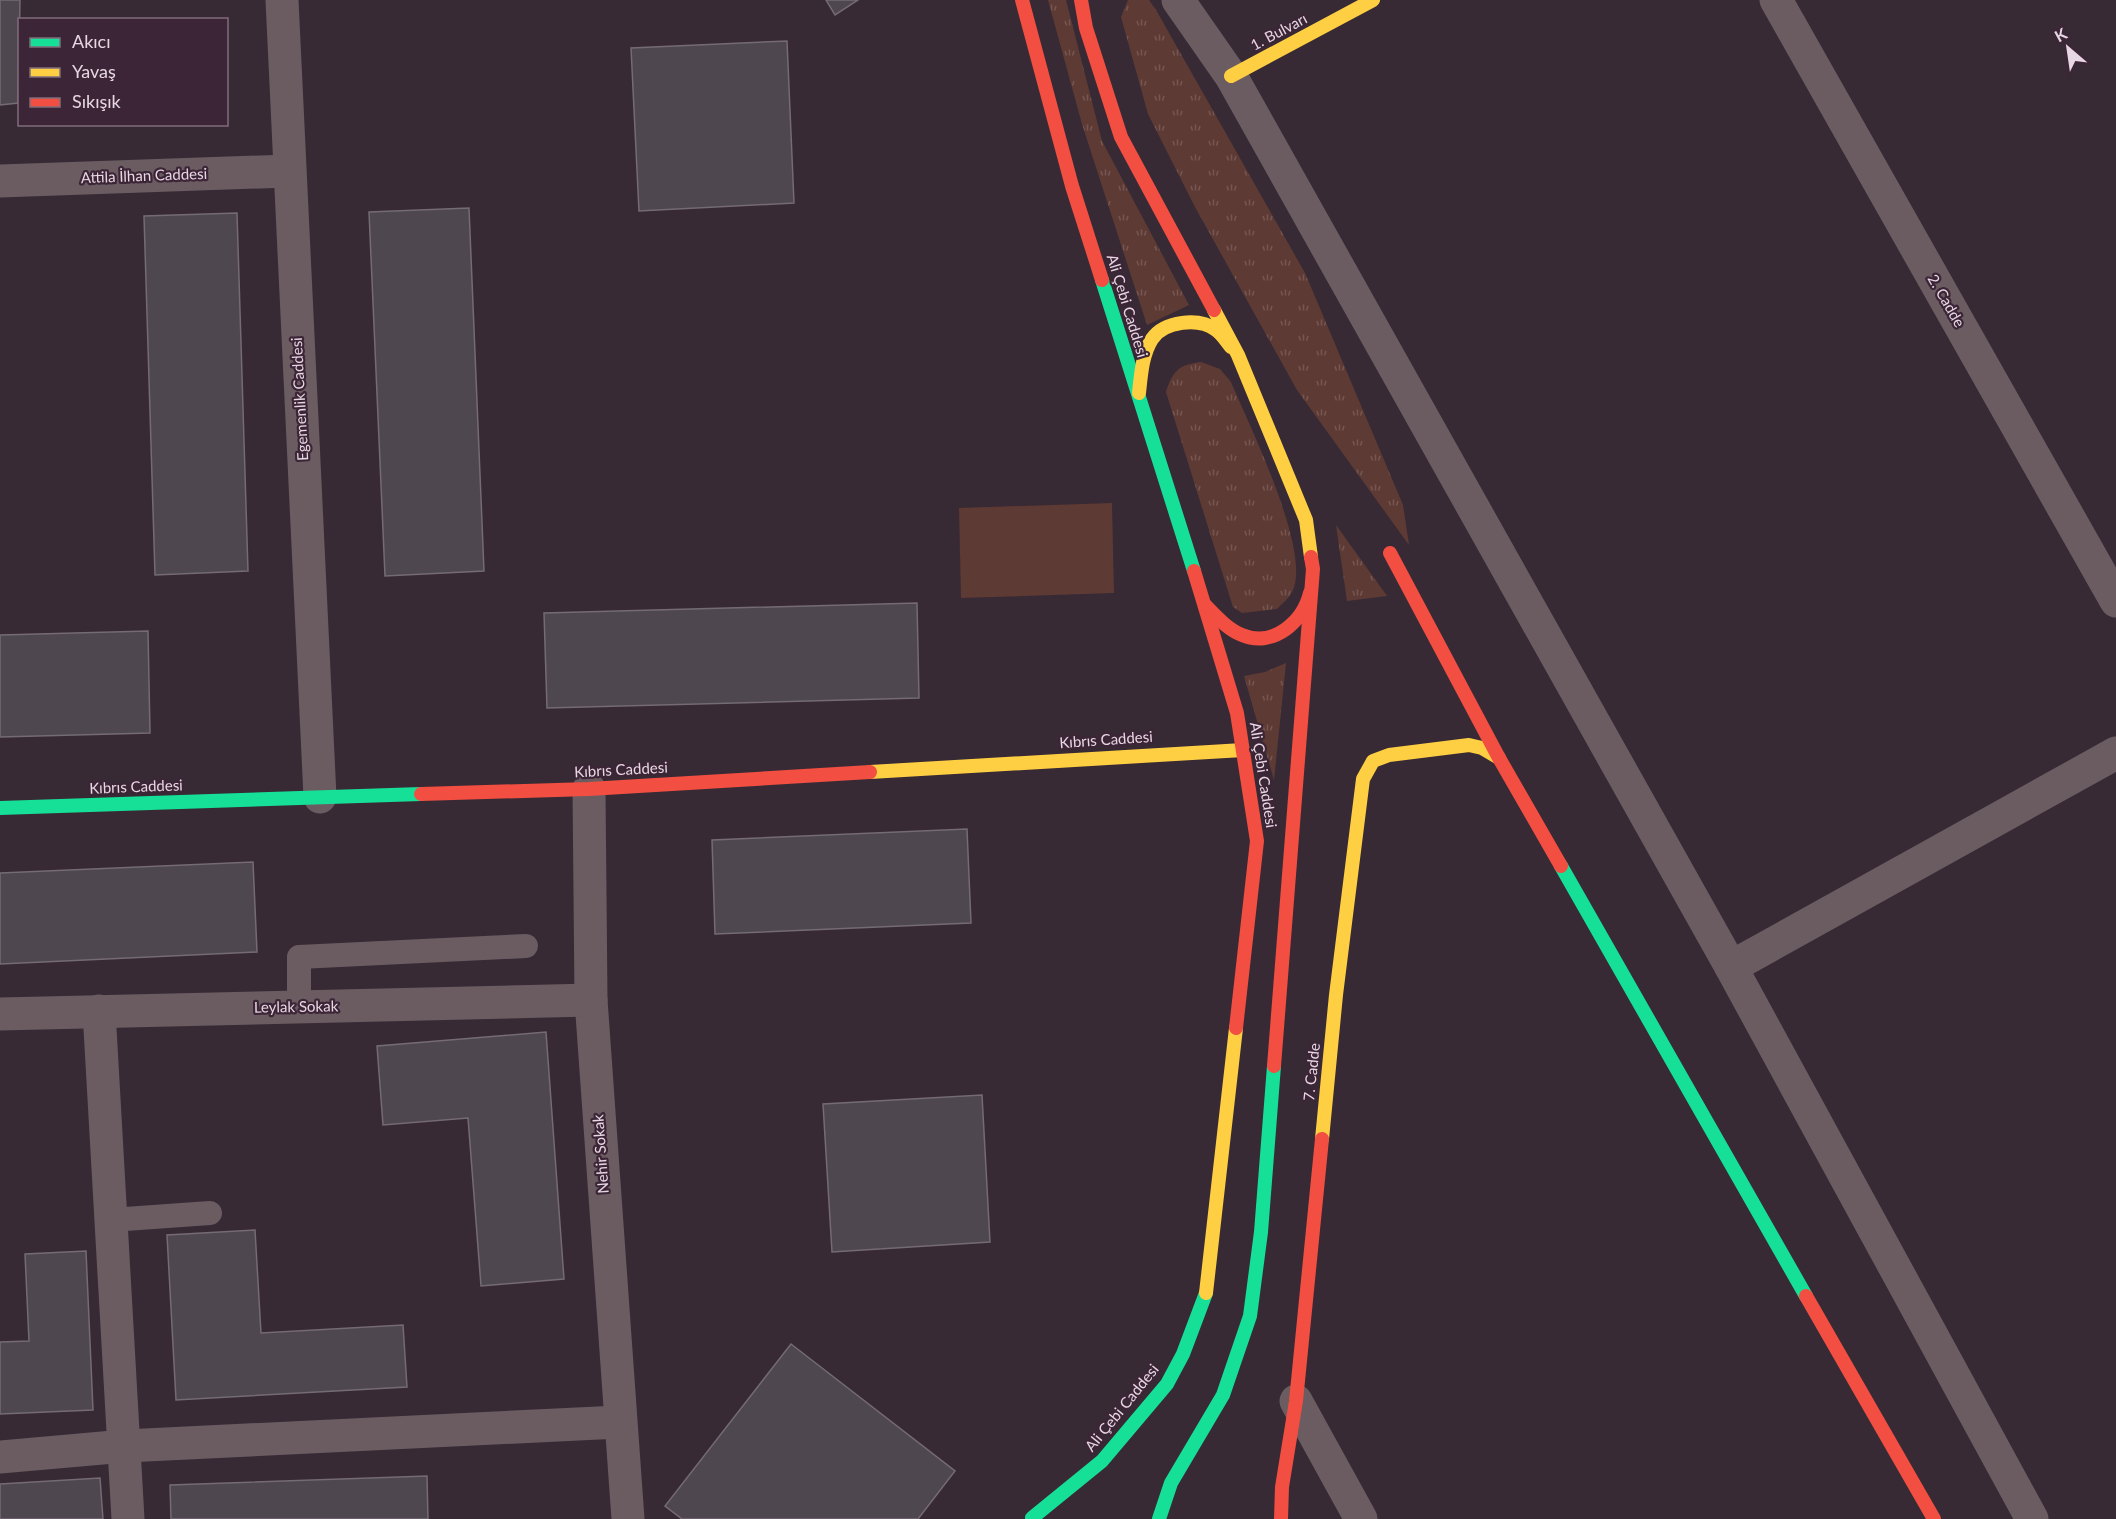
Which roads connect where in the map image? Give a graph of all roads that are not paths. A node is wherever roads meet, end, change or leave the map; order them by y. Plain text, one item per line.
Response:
1 (282, 0) edge
2 (1022, 0) edge
3 (1081, 0) edge
4 (1178, 0) edge
5 (1374, 0) edge
6 (1776, 0) edge
7 (1231, 76) junction
8 (288, 171) junction
9 (0, 181) edge
10 (1238, 355) junction
11 (1138, 398) junction
12 (1390, 553) dead end
13 (1313, 569) junction
14 (2116, 601) edge
15 (1205, 605) junction
16 (1243, 750) junction
17 (2116, 753) edge
18 (1499, 758) junction
19 (589, 789) junction
20 (320, 797) junction
21 (0, 808) edge
22 (526, 946) dead end
23 (1731, 967) junction
24 (591, 1000) junction
25 (299, 1006) junction
26 (99, 1011) junction
27 (0, 1014) edge
28 (210, 1213) dead end
29 (111, 1220) junction
30 (1296, 1401) junction
31 (619, 1422) junction
32 (125, 1446) junction
33 (0, 1456) edge
34 (1060, 1517) dead end
35 (128, 1519) edge
36 (628, 1519) edge
37 (1031, 1519) edge
38 (1160, 1519) edge
39 (1281, 1519) edge
40 (1361, 1519) edge
41 (1934, 1519) edge
42 (2032, 1519) edge

1 - 8 street, Egemenlik Caddesi
2 - 11 main road, Ali Çebi Caddesi
3 - 10 main road, Ali Çebi Caddesi
4 - 7 street
5 - 7 main road, 1. Bulvarı
6 - 14 street, 2. Cadde
7 - 23 street
8 - 9 street, Attila İlhan Caddesi
8 - 20 street, Egemenlik Caddesi
10 - 11 main road
10 - 13 main road, Ali Çebi Caddesi
11 - 15 main road, Ali Çebi Caddesi
12 - 18 main road
13 - 15 main road
13 - 38 main road, Ali Çebi Caddesi
15 - 16 main road, Ali Çebi Caddesi
16 - 19 main road, Kıbrıs Caddesi
16 - 37 main road, Ali Çebi Caddesi
17 - 23 street
18 - 30 main road, 7. Cadde
18 - 41 main road
19 - 20 main road, Kıbrıs Caddesi
19 - 24 street, Nehir Sokak
20 - 21 main road, Kıbrıs Caddesi
22 - 25 lane
23 - 42 street
24 - 25 street, Leylak Sokak
24 - 31 street, Nehir Sokak
25 - 26 street, Leylak Sokak
26 - 27 street, Leylak Sokak
26 - 29 street
28 - 29 lane
29 - 32 street
30 - 39 main road, 7. Cadde
30 - 40 street
31 - 32 street
31 - 36 street, Nehir Sokak
32 - 33 street
32 - 35 street
34 - 37 main road

